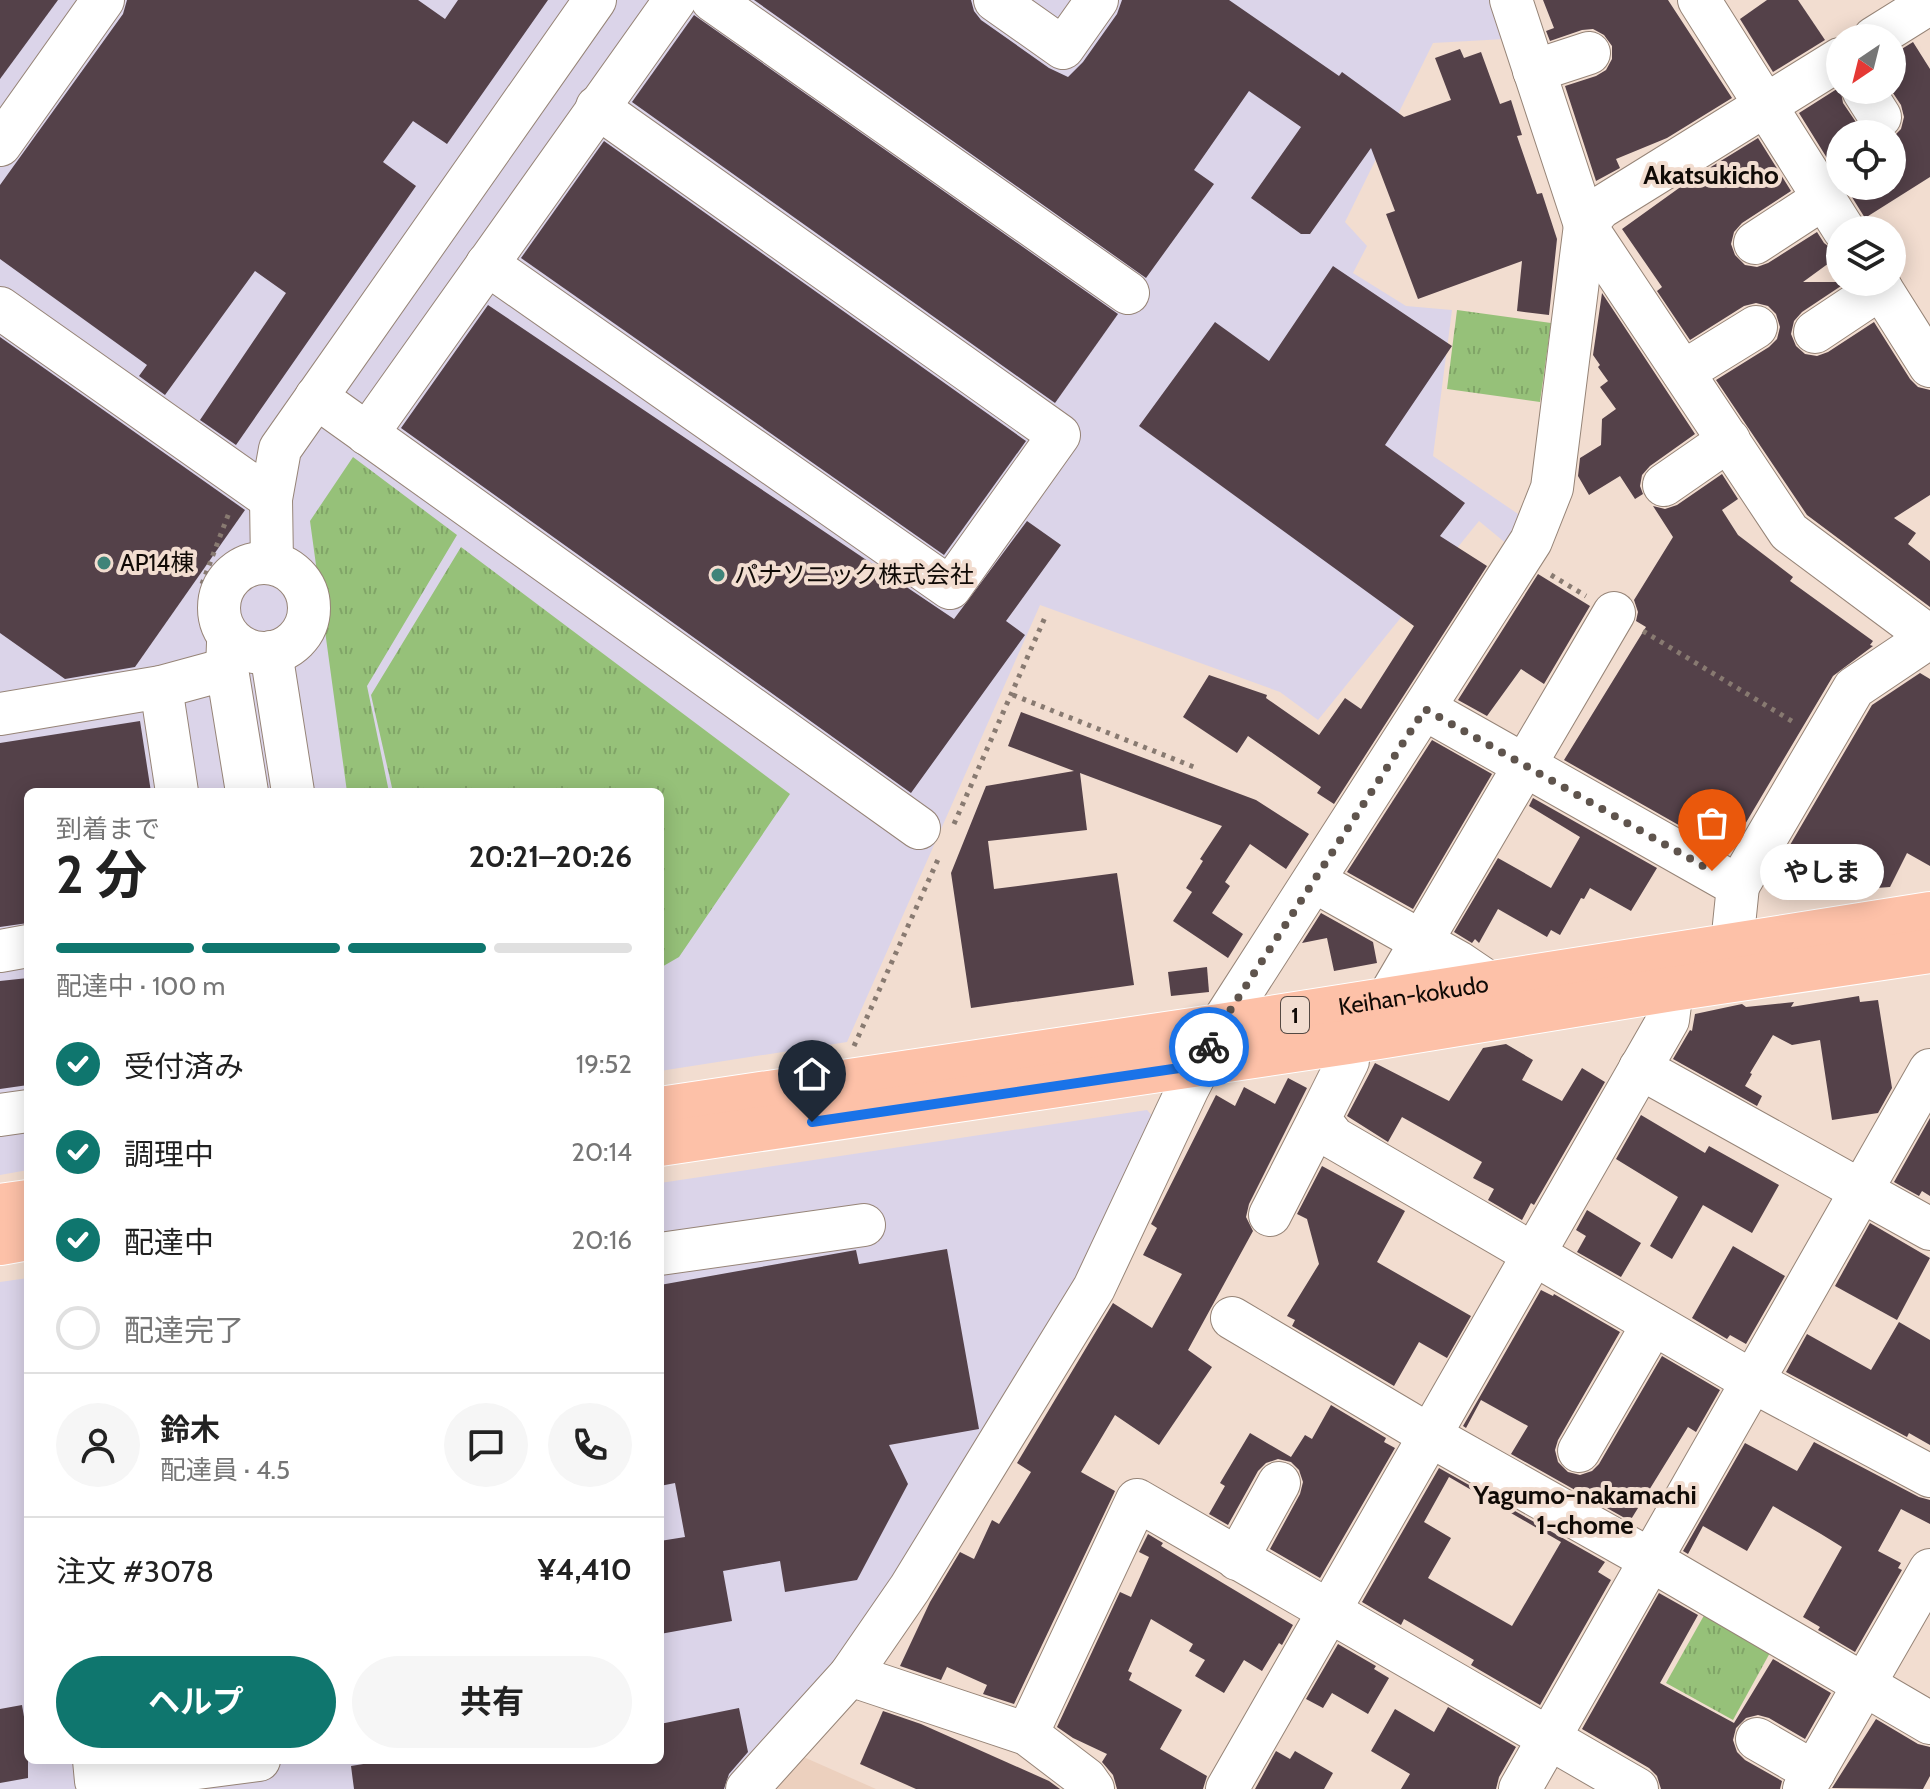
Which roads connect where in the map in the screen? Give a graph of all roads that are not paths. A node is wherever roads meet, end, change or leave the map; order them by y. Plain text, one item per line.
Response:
1 (103, 0) edge
2 (595, 0) edge
3 (675, 0) edge
4 (712, 0) edge
5 (995, 0) edge
6 (1097, 0) edge
7 (1511, 0) edge
8 (1699, 0) edge
9 (1924, 9) edge
10 (1898, 24) edge
11 (1589, 53) dead end
12 (1826, 68) edge
13 (1534, 71) junction
14 (1766, 105) junction
15 (597, 107) junction
16 (0, 145) edge
17 (1834, 214) edge
18 (1585, 225) junction
19 (1755, 243) dead end
20 (487, 264) junction
21 (1128, 293) dead end
22 (1864, 296) edge
23 (1886, 296) edge
24 (0, 308) edge
25 (1756, 327) dead end
26 (1815, 332) dead end
27 (1930, 366) edge
28 (1683, 372) junction
29 (316, 397) junction
30 (367, 434) junction
31 (1729, 440) junction
32 (1664, 485) dead end
33 (252, 502) junction
34 (272, 563) junction
35 (1614, 613) road end
36 (1930, 637) edge
37 (271, 652) junction
38 (228, 653) junction
39 (161, 687) junction
40 (1425, 709) junction
41 (0, 714) edge
42 (1524, 766) junction
43 (176, 788) edge
44 (246, 788) edge
45 (292, 788) edge
46 (919, 828) dead end
47 (1314, 881) junction
48 (1738, 886) junction
49 (1930, 914) edge
50 (1421, 942) junction
51 (1732, 944) junction
52 (24, 947) edge
53 (0, 951) edge
54 (1930, 951) edge
55 (1489, 983) junction
56 (1672, 989) junction
57 (1387, 1000) junction
58 (1220, 1026) junction
59 (1348, 1042) junction
60 (1200, 1065) junction
61 (1640, 1068) junction
62 (1930, 1070) edge
63 (664, 1108) edge
64 (24, 1112) edge
65 (0, 1115) edge
66 (1319, 1119) junction
67 (664, 1143) edge
68 (1861, 1191) junction
69 (24, 1203) edge
70 (0, 1206) edge
71 (1270, 1215) dead end
72 (864, 1225) dead end
73 (1930, 1229) edge
74 (24, 1239) edge
75 (0, 1243) edge
76 (664, 1253) edge
77 (1533, 1255) junction
78 (1232, 1318) dead end
79 (1653, 1324) junction
80 (1752, 1381) junction
81 (1429, 1435) junction
82 (1579, 1451) dead end
83 (1927, 1467) edge
84 (1279, 1483) dead end
85 (1237, 1559) junction
86 (1649, 1559) junction
87 (1930, 1570) edge
88 (1328, 1612) junction
89 (850, 1675) junction
90 (1865, 1686) junction
91 (1930, 1723) edge
92 (1027, 1734) junction
93 (1548, 1738) junction
94 (1757, 1739) dead end
95 (94, 1764) edge
96 (228, 1764) edge
97 (1809, 1781) edge
98 (747, 1789) edge
99 (1093, 1789) edge
100 (1227, 1789) edge
101 (1520, 1789) edge
102 (1637, 1789) edge

1 - 16 street
2 - 29 street
3 - 15 street
4 - 21 street
5 - 6 street
7 - 13 street
8 - 14 street
9 - 10 street
11 - 13 street
12 - 14 street
13 - 18 street
14 - 17 street
14 - 18 street
15 - 20 street
15 - 20 street
17 - 19 street
18 - 28 street
18 - 40 street
20 - 30 street
22 - 26 street
23 - 27 street
24 - 33 street
25 - 28 street
28 - 31 street
29 - 30 street
29 - 33 street
30 - 46 street
31 - 32 street
31 - 36 street
33 - 34 street
34 - 37 street
34 - 38 street
35 - 42 street
36 - 48 street
37 - 38 street
37 - 45 street
38 - 39 street
38 - 44 street
39 - 41 street
39 - 43 street
40 - 42 street
40 - 47 street
42 - 48 street
42 - 50 street
47 - 50 street
47 - 58 street
48 - 51 street
49 - 51 highway, Keihan-kokudo / 1
50 - 55 street
50 - 57 street
51 - 55 highway, Keihan-kokudo / 1
52 - 53 street
54 - 56 highway, Keihan-kokudo / 1
55 - 57 highway, Keihan-kokudo / 1
56 - 59 highway, Keihan-kokudo / 1
56 - 61 street
57 - 58 highway, Keihan-kokudo / 1
58 - 60 street
58 - 63 highway, Keihan-kokudo / 1
59 - 60 highway, Keihan-kokudo / 1
59 - 66 street
60 - 67 highway, Keihan-kokudo / 1
60 - 89 street
61 - 68 street
61 - 77 street
62 - 68 street
64 - 65 street
66 - 71 street
66 - 77 street
68 - 73 street
68 - 80 street
69 - 70 highway
72 - 76 street
74 - 75 highway
77 - 79 street
77 - 81 street
78 - 81 street
79 - 80 street
79 - 82 street
80 - 83 street
80 - 86 street
81 - 86 street
81 - 88 street
84 - 85 street
85 - 88 street
85 - 92 street
86 - 90 street
86 - 93 street
87 - 90 street
88 - 93 street
88 - 100 street
89 - 92 street
89 - 98 street
90 - 91 street
90 - 97 street
92 - 99 street
93 - 101 street
93 - 102 street
94 - 97 street
95 - 96 street

